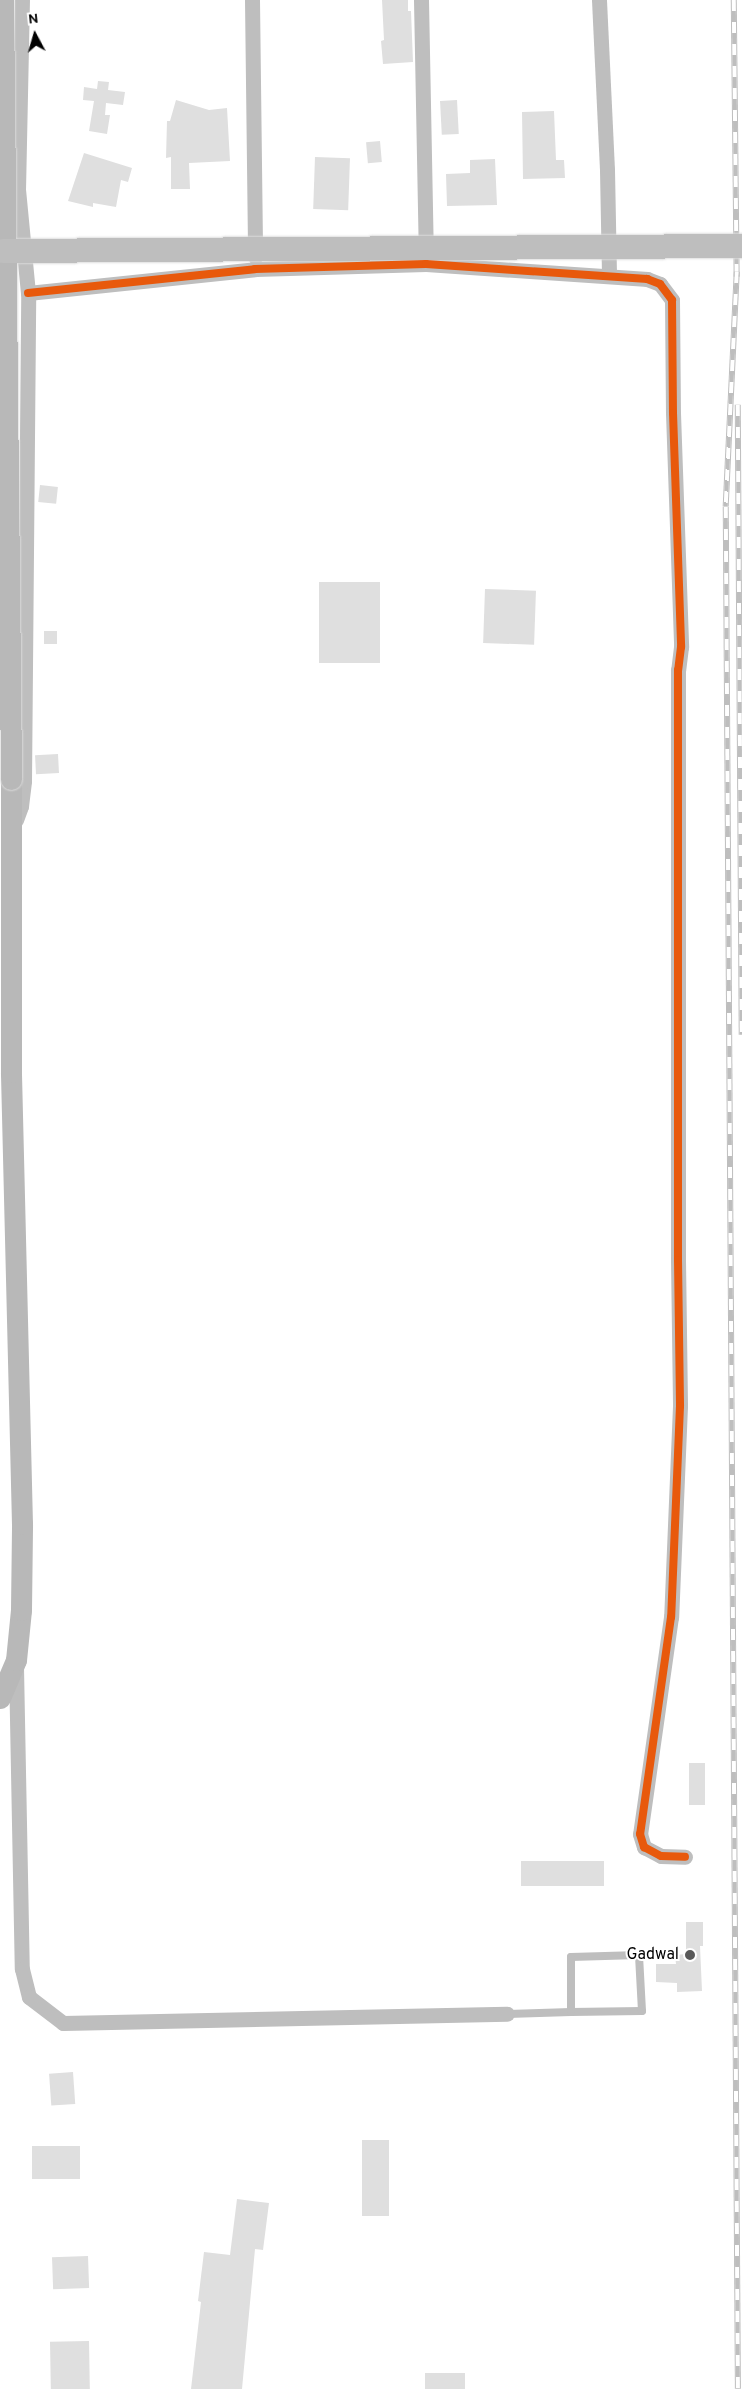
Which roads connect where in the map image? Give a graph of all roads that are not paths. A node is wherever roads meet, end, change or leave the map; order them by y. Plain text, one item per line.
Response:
1 (3, 0) edge
2 (22, 0) edge
3 (252, 0) edge
4 (421, 0) edge
5 (599, 0) edge
6 (0, 186) edge
7 (18, 190) junction
8 (742, 246) edge
9 (4, 251) junction
10 (426, 264) junction
11 (255, 269) junction
12 (609, 276) junction
13 (28, 293) junction
14 (0, 430) edge
15 (27, 430) junction
16 (0, 812) edge
17 (12, 829) junction
18 (5, 979) edge
19 (6, 1073) edge
20 (16, 1660) junction
21 (0, 1698) edge
22 (685, 1857) dead end
23 (571, 2012) junction
24 (507, 2014) joint

1 - 9 main road, bridge
2 - 7 street
3 - 11 street
4 - 10 street
5 - 12 street
6 - 7 street
7 - 13 street
8 - 9 main road, bridge
9 - 17 main road, bridge
10 - 11 street
10 - 12 street
11 - 13 street
12 - 22 street
13 - 15 street
14 - 15 street
15 - 17 street
16 - 17 street
17 - 18 main road
18 - 19 main road
19 - 20 main road
20 - 21 main road
20 - 24 street
23 - 23 lane
23 - 24 lane

